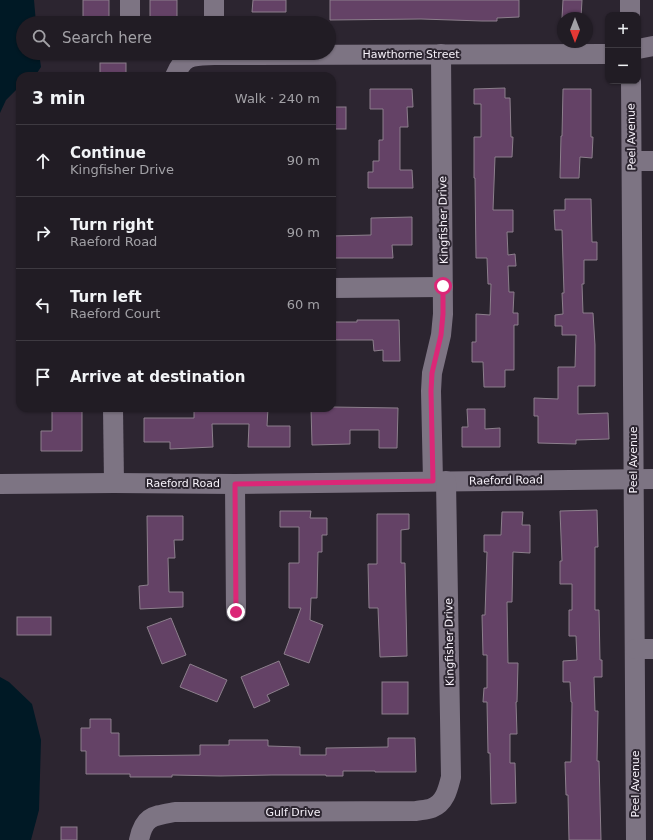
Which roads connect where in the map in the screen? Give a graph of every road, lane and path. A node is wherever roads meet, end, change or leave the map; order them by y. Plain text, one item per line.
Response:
1 (130, 0) edge
2 (214, 0) edge
3 (630, 0) edge
4 (630, 12) edge
5 (130, 16) edge
6 (214, 16) edge
7 (653, 46) edge
8 (641, 48) edge
9 (336, 54) edge
10 (441, 54) junction
11 (605, 54) edge
12 (183, 60) edge
13 (177, 72) edge
14 (631, 84) edge
15 (632, 161) junction
16 (653, 161) edge
17 (443, 286) junction
18 (336, 288) edge
19 (113, 412) edge
20 (634, 479) junction
21 (653, 479) edge
22 (439, 481) junction
23 (114, 483) junction
24 (0, 484) edge
25 (235, 484) junction
26 (236, 612) dead end
27 (644, 649) edge
28 (441, 802) joint
29 (641, 827) edge
30 (142, 831) edge

1 - 5 street
2 - 6 street
3 - 4 street
7 - 8 street
9 - 10 street, Hawthorne Street
10 - 11 street, Hawthorne Street
10 - 17 street, Kingfisher Drive
12 - 13 street
14 - 15 street, Peel Avenue
15 - 16 street
15 - 20 street, Peel Avenue
17 - 18 street
17 - 22 street, Kingfisher Drive
19 - 23 street
20 - 21 street, Raeford Road
20 - 22 street, Raeford Road
20 - 27 street, Peel Avenue
22 - 25 street, Raeford Road
22 - 28 street, Kingfisher Drive
23 - 24 street, Raeford Road
23 - 25 street, Raeford Road
25 - 26 street
27 - 29 street, Peel Avenue
28 - 30 street, Gulf Drive

